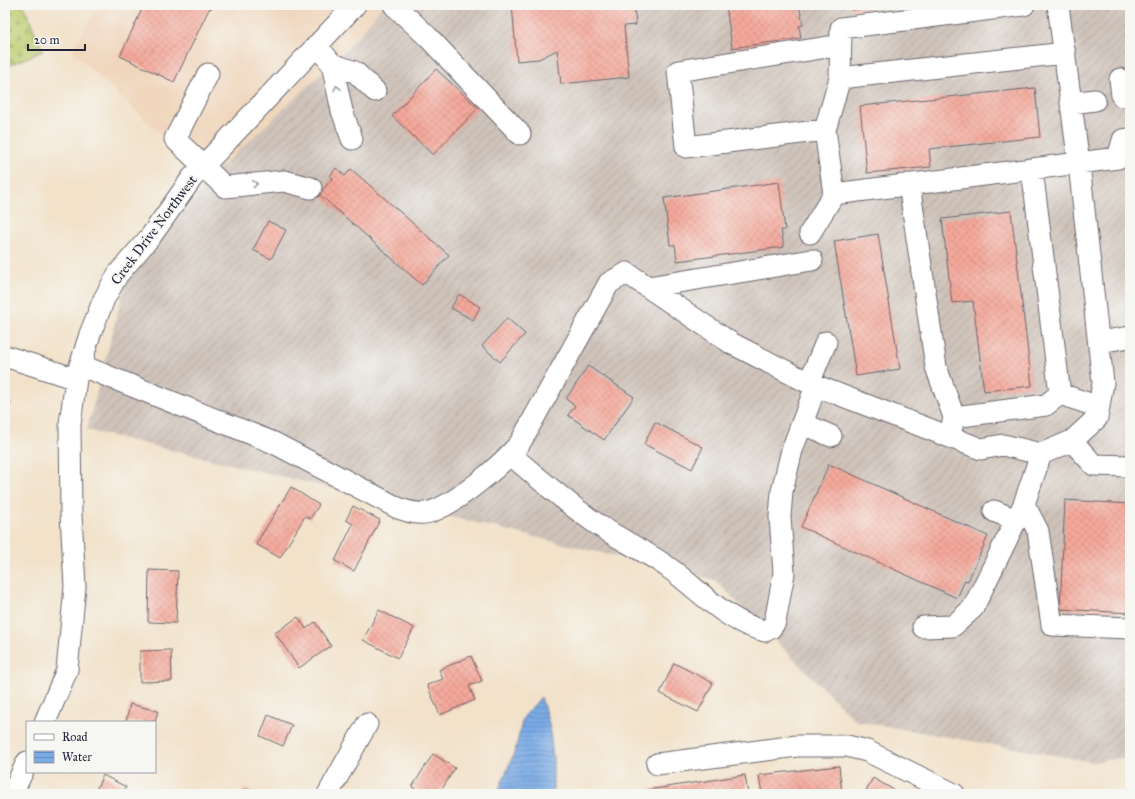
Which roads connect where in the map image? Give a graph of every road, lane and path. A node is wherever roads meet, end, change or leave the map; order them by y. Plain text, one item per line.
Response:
1 (354, 5) edge
2 (1024, 5) edge
3 (1058, 5) edge
4 (407, 9) edge
5 (317, 46) junction
6 (840, 46) junction
7 (1065, 53) junction
8 (332, 64) junction
9 (208, 74) dead end
10 (840, 78) junction
11 (375, 91) dead end
12 (1095, 100) dead end
13 (1071, 103) junction
14 (825, 130) junction
15 (520, 134) dead end
16 (352, 139) dead end
17 (1130, 139) edge
18 (1079, 164) junction
19 (203, 167) junction
20 (1032, 170) junction
21 (909, 184) junction
22 (310, 188) dead end
23 (834, 194) junction
24 (810, 233) dead end
25 (812, 260) dead end
26 (648, 287) junction
27 (1130, 337) edge
28 (826, 342) dead end
29 (1099, 342) junction
30 (5, 356) edge
31 (78, 372) junction
32 (813, 384) junction
33 (1060, 394) junction
34 (1099, 407) junction
35 (954, 417) junction
36 (802, 423) junction
37 (831, 436) dead end
38 (950, 438) junction
39 (1072, 441) junction
40 (1041, 454) junction
41 (511, 455) junction
42 (1130, 466) edge
43 (994, 511) dead end
44 (1020, 512) junction
45 (923, 627) dead end
46 (1130, 628) edge
47 (45, 721) edge
48 (367, 724) dead end
49 (26, 764) edge
50 (656, 764) dead end
51 (12, 794) edge
52 (328, 794) edge
53 (954, 794) edge

1 - 5 street, Creek Drive Northwest
2 - 6 street
3 - 7 street
4 - 15 street
5 - 8 street
5 - 19 street, Creek Drive Northwest
6 - 10 street
6 - 14 street
7 - 10 street
7 - 13 street
8 - 11 street
16 -> 8 street
9 - 19 street
10 - 14 street
12 - 13 street
13 - 18 street
14 - 23 street
17 - 18 street
18 - 20 street
18 - 29 street
19 -> 22 street
19 - 31 street, Creek Drive Northwest
20 - 21 street
20 - 33 street
21 - 23 street
21 - 35 street
23 - 24 street
25 - 26 street
26 - 32 street
26 - 41 street
27 - 29 street
28 - 32 street
29 - 34 street
30 - 31 street
31 - 41 street
31 - 47 street, Creek Drive Northwest
32 - 36 street
32 - 38 street
33 - 34 street
33 - 35 street
34 - 39 street
35 - 38 street
36 - 37 street
36 - 41 street
38 - 40 street
39 - 40 street
39 - 42 street
40 - 44 street
43 - 44 street
44 - 45 street
44 - 46 street
48 - 52 street
49 - 51 street
50 - 53 street

